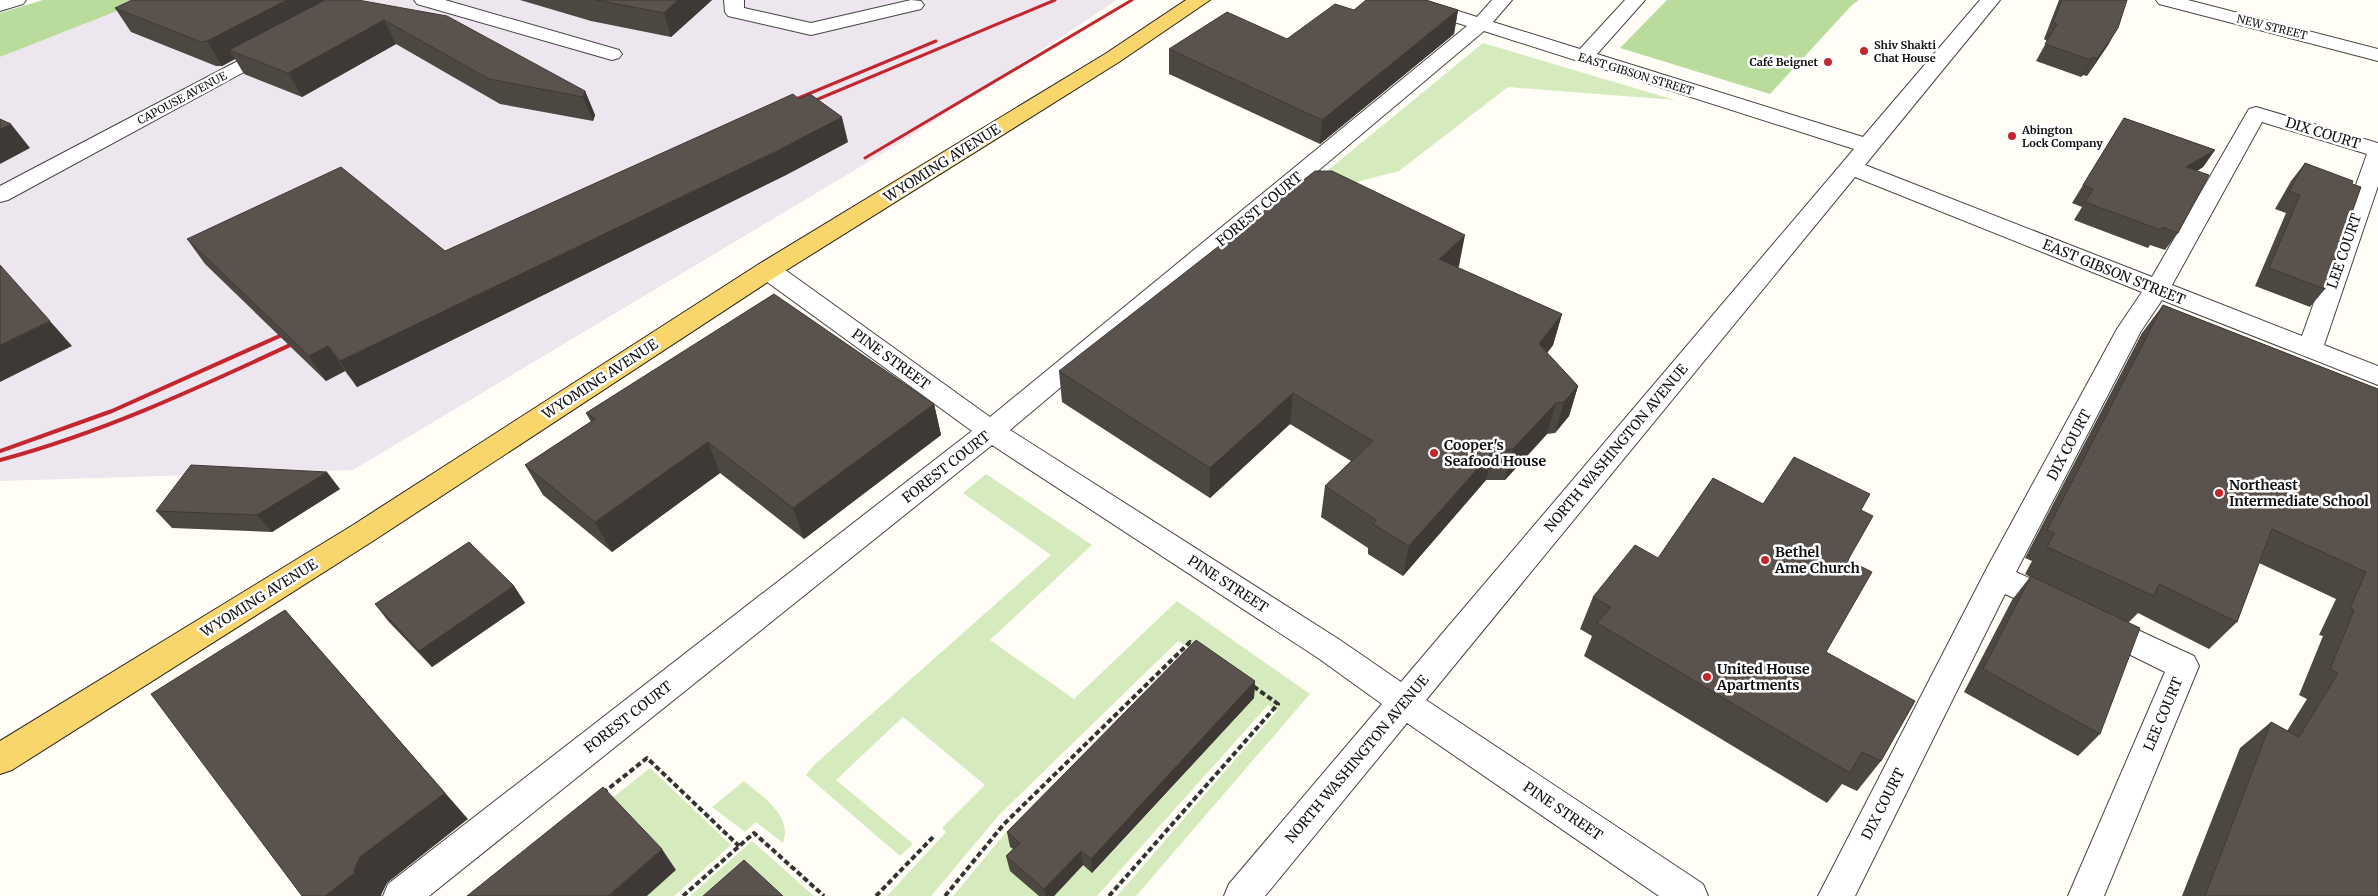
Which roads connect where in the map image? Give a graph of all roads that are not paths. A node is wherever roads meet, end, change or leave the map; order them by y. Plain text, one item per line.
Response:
1 (16, 0) edge
2 (424, 0) edge
3 (734, 0) edge
4 (901, 0) edge
5 (1200, 0) edge
6 (1404, 0) edge
7 (1502, 0) edge
8 (1635, 0) edge
9 (1990, 0) edge
10 (2166, 0) edge
11 (0, 5) edge
12 (1481, 24) junction
13 (292, 38) edge
14 (612, 54) dead end
15 (2378, 54) edge
16 (1583, 57) junction
17 (1868, 146) junction
18 (2378, 150) edge
19 (2378, 154) edge
20 (1852, 166) junction
21 (0, 195) edge
22 (768, 270) junction
23 (2157, 289) junction
24 (2310, 349) junction
25 (2378, 376) edge
26 (992, 431) junction
27 (1998, 577) junction
28 (1404, 702) junction
29 (0, 759) edge
30 (401, 896) edge
31 (1242, 896) edge
32 (1690, 896) edge
33 (1836, 896) edge
34 (2086, 896) edge

1 - 11 street
2 - 14 street
3 - 4 street
5 - 22 main road, WYOMING AVENUE
6 - 12 street, EAST GIBSON STREET
7 - 12 street, FOREST COURT
8 - 16 street
9 - 17 street, NORTH WASHINGTON AVENUE
10 - 15 street, NEW STREET
12 - 16 street, EAST GIBSON STREET
12 - 26 street, FOREST COURT
13 - 21 street, CAPOUSE AVENUE
16 - 17 street, EAST GIBSON STREET
17 - 20 street, NORTH WASHINGTON AVENUE
18 - 23 street, DIX COURT
19 - 24 street, LEE COURT
20 - 23 street, EAST GIBSON STREET
20 - 28 street, NORTH WASHINGTON AVENUE
22 - 26 street, PINE STREET
22 - 29 main road, WYOMING AVENUE
23 - 24 street, EAST GIBSON STREET
23 - 27 street, DIX COURT
24 - 25 street, EAST GIBSON STREET
26 - 28 street, PINE STREET
26 - 30 street, FOREST COURT
27 - 33 street, DIX COURT
27 - 34 street, LEE COURT
28 - 31 street, NORTH WASHINGTON AVENUE
28 - 32 street, PINE STREET

